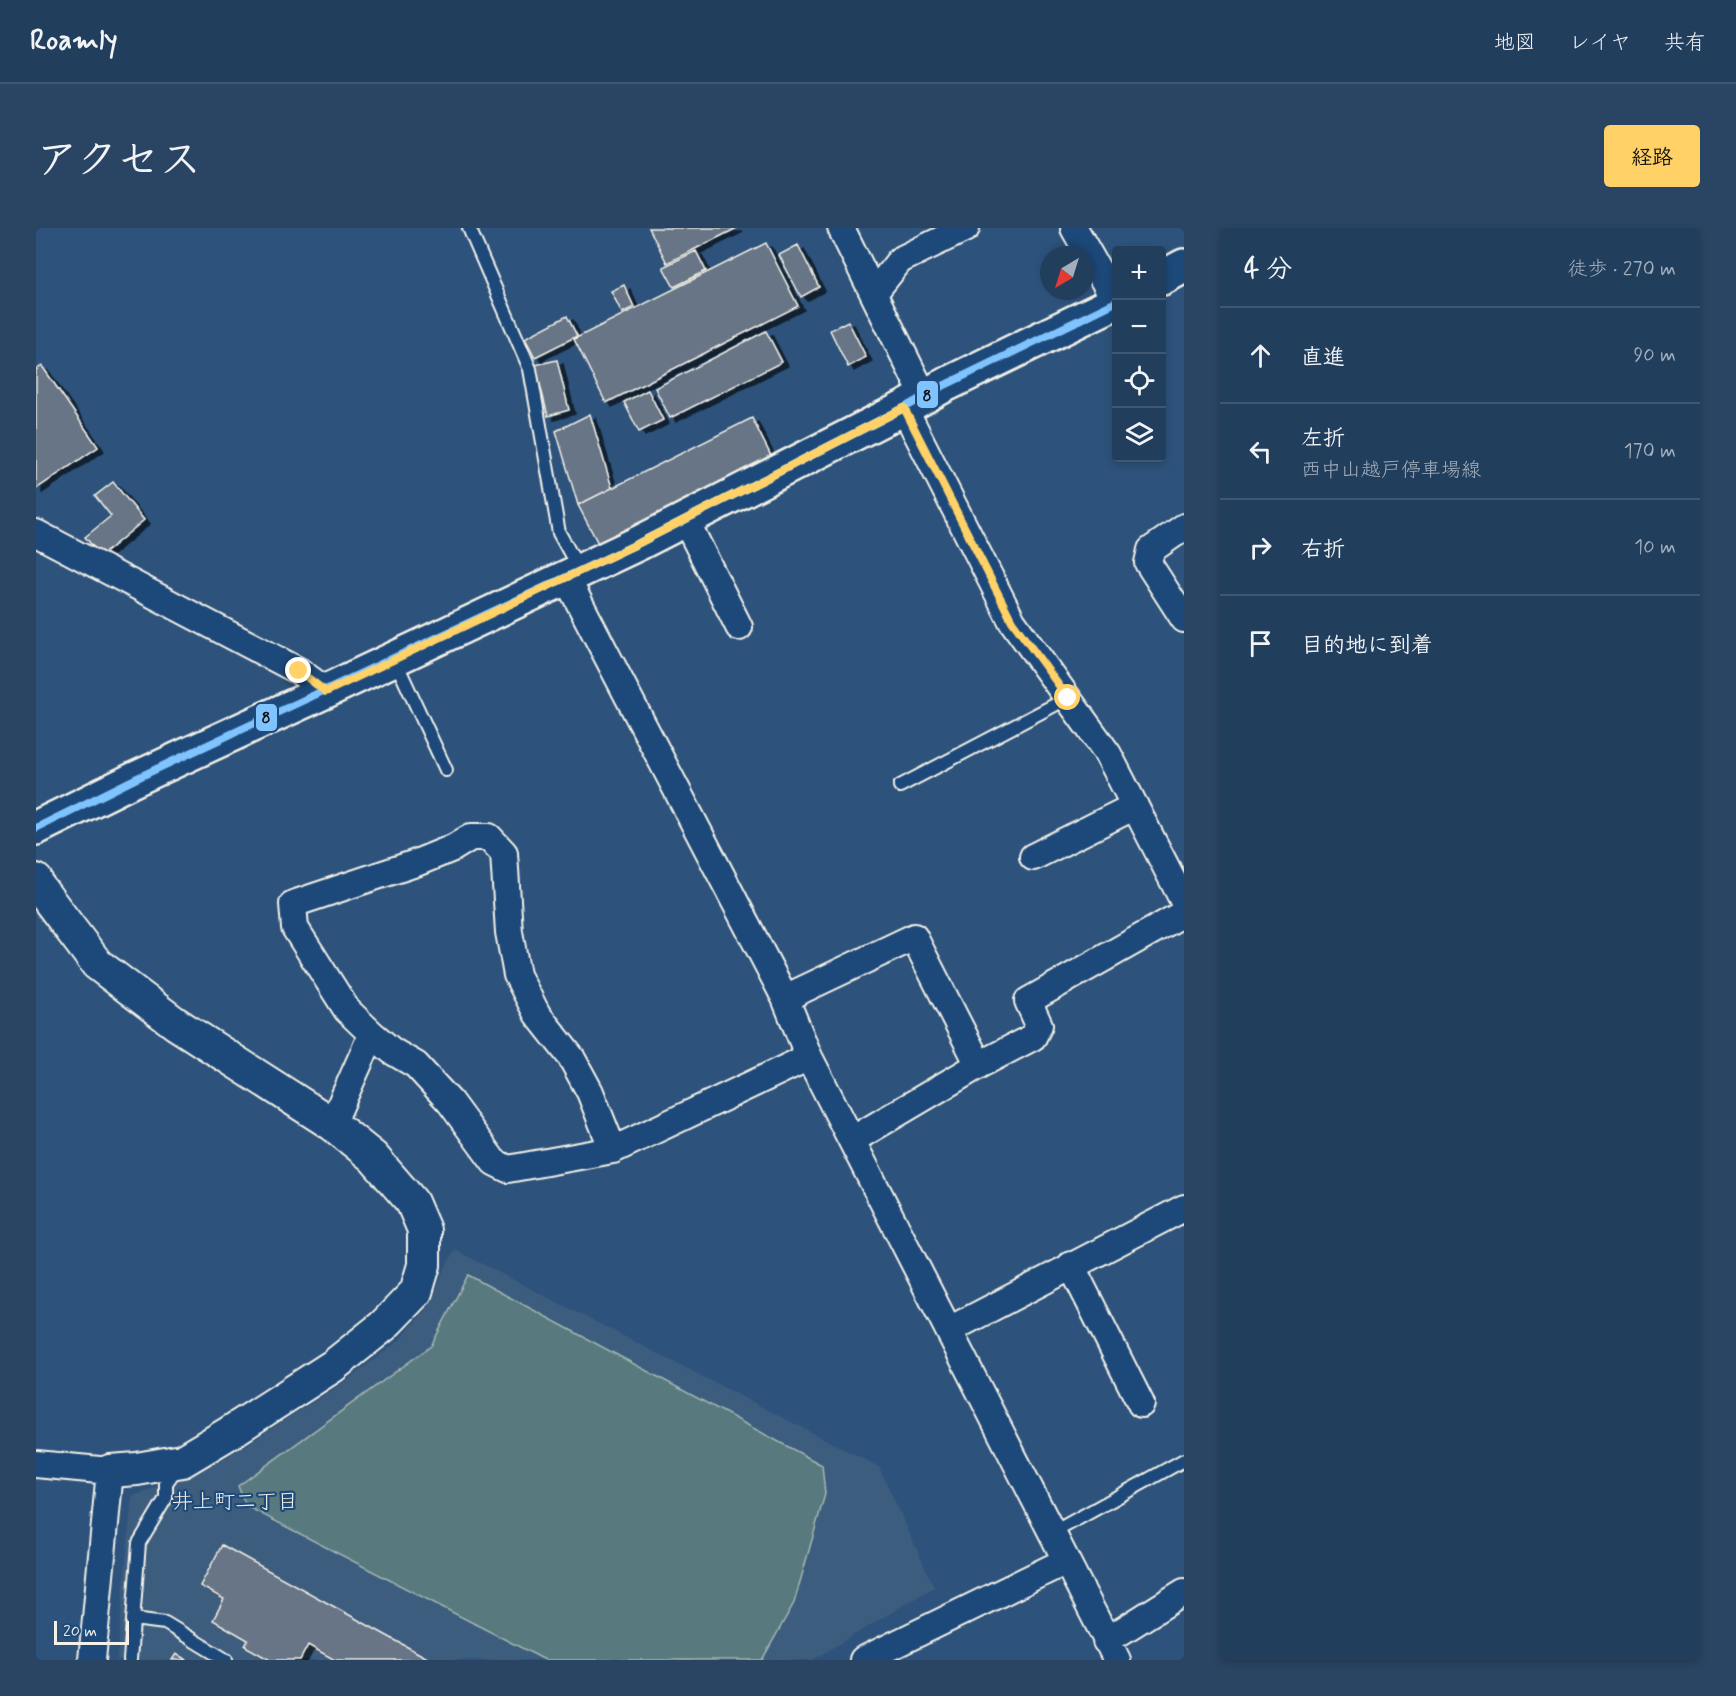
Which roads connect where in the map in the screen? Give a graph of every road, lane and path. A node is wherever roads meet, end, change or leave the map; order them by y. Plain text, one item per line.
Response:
1 (469, 228) edge
2 (841, 228) edge
3 (966, 228) edge
4 (1074, 228) edge
5 (1184, 266) edge
6 (1166, 275) edge
7 (874, 293) junction
8 (1115, 300) edge
9 (1112, 304) edge
10 (914, 402) junction
11 (685, 519) junction
12 (1184, 527) edge
13 (36, 533) edge
14 (573, 573) junction
15 (1184, 619) edge
16 (739, 627) dead end
17 (395, 659) junction
18 (326, 692) junction
19 (1068, 698) junction
20 (446, 770) dead end
21 (900, 786) dead end
22 (1135, 806) junction
23 (36, 828) edge
24 (1033, 857) dead end
25 (36, 880) edge
26 (1184, 902) edge
27 (1184, 913) edge
28 (785, 998) junction
29 (372, 1034) junction
30 (808, 1057) junction
31 (979, 1065) junction
32 (332, 1124) junction
33 (852, 1140) junction
34 (613, 1150) junction
35 (1184, 1208) edge
36 (1071, 1265) junction
37 (949, 1330) junction
38 (1141, 1404) dead end
39 (1184, 1460) edge
40 (182, 1461) junction
41 (36, 1464) edge
42 (110, 1471) junction
43 (1052, 1533) junction
44 (1066, 1561) junction
45 (1184, 1592) edge
46 (133, 1619) junction
47 (1112, 1650) edge
48 (92, 1660) edge
49 (130, 1660) edge
50 (226, 1660) edge
51 (863, 1660) edge

1 - 14 lane
2 - 7 street
3 - 7 street
4 - 8 street
5 - 6 main road
7 - 10 street
9 - 10 main road
10 - 11 main road
10 - 19 street
11 - 14 main road
11 - 16 street
12 - 15 street
13 - 18 street
14 - 17 main road
14 - 28 street
17 - 18 main road
17 - 20 lane
18 - 23 main road
19 - 21 lane
19 - 22 street
22 - 24 street
22 - 26 street
25 - 32 street
27 - 31 street
28 - 30 street
28 - 31 street
29 - 32 street
29 - 34 street
29 - 34 street
30 - 33 street
30 - 34 street
31 - 33 street
32 - 40 street
33 - 37 street
35 - 36 street
36 - 37 street
36 - 38 street
37 - 43 street
39 - 43 lane
40 - 42 street
40 - 46 lane
41 - 42 street
42 - 48 street
43 - 44 street
44 - 47 street
44 - 51 street
45 - 47 street
46 - 49 lane
46 - 50 lane

